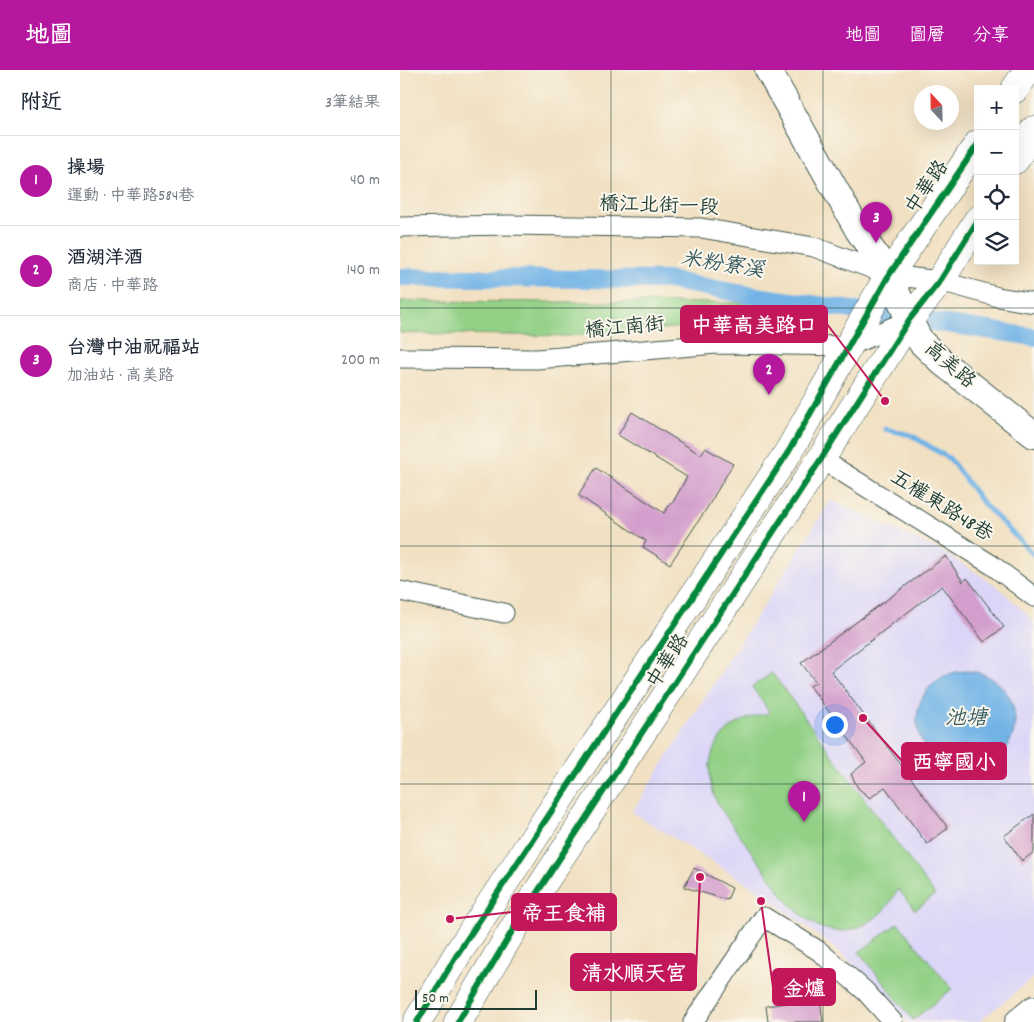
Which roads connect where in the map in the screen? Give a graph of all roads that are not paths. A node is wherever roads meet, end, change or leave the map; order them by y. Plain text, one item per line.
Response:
1 (768, 70) edge
2 (1028, 70) edge
3 (1018, 85) edge
4 (1034, 130) edge
5 (974, 150) edge
6 (1019, 154) edge
7 (974, 226) edge
8 (400, 227) edge
9 (890, 278) junction
10 (940, 281) junction
11 (1034, 303) edge
12 (915, 331) junction
13 (849, 346) junction
14 (400, 358) edge
15 (1034, 435) edge
16 (821, 459) junction
17 (400, 591) edge
18 (1034, 597) edge
19 (504, 613) dead end
20 (1034, 1009) edge
21 (417, 1022) edge
22 (458, 1022) edge
23 (692, 1022) edge
24 (893, 1022) edge
25 (1018, 1022) edge

1 - 9 street, 高美路
2 - 3 main road
4 - 6 main road
5 - 9 main road, 中華路
7 - 10 main road
8 - 9 street, 橋江北街一段
9 - 10 street, 橋江北街一段
9 - 12 street, 高美路
9 - 13 main road, 中華路
10 - 11 street, 橋江北街一段
10 - 12 main road, 中華路
12 - 13 street, 橋江南街
12 - 15 street, 高美路
12 - 16 main road, 中華路
13 - 14 street, 橋江南街
13 - 21 main road, 中華路
16 - 18 street, 五權東路48巷
16 - 22 main road, 中華路
17 - 19 street
20 - 25 street
23 - 24 street

